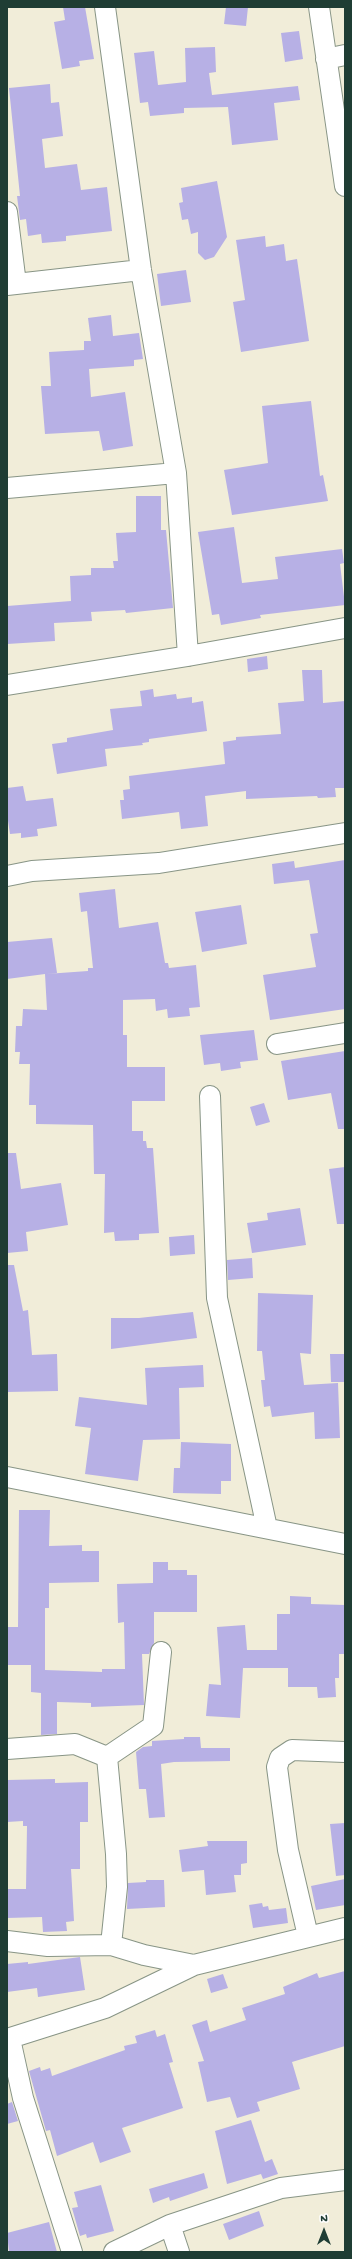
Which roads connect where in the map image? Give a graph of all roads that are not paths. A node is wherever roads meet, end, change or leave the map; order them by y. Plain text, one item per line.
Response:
1 (105, 7) edge
2 (319, 7) edge
3 (336, 57) edge
4 (345, 186) edge
5 (7, 212) edge
6 (141, 270) junction
7 (11, 284) edge
8 (176, 473) junction
9 (7, 488) edge
10 (345, 628) edge
11 (188, 656) junction
12 (7, 685) edge
13 (345, 833) edge
14 (7, 876) edge
15 (345, 1033) edge
16 (277, 1044) dead end
17 (210, 1096) dead end
18 (7, 1477) edge
19 (268, 1528) junction
20 (345, 1544) edge
21 (161, 1652) dead end
22 (7, 1749) edge
23 (345, 1752) edge
24 (107, 1757) junction
25 (345, 1928) edge
26 (308, 1936) junction
27 (7, 1941) edge
28 (111, 1945) junction
29 (194, 1965) junction
30 (8, 2039) edge
31 (345, 2180) edge
32 (170, 2225) junction
33 (72, 2252) edge
34 (114, 2252) edge
35 (179, 2252) edge

1 - 6 street
2 - 3 street
3 - 4 street
5 - 7 street
6 - 7 street
6 - 8 street
8 - 9 street
8 - 11 street
10 - 11 street
11 - 12 street
13 - 14 street
15 - 16 street
17 - 19 street
18 - 19 street
19 - 20 street
21 - 24 street
22 - 24 street
23 - 26 street
24 - 28 street
25 - 26 street
26 - 29 street
27 - 28 street
28 - 29 street
29 - 30 street
30 - 33 street
31 - 32 street
32 - 34 street
32 - 35 street

